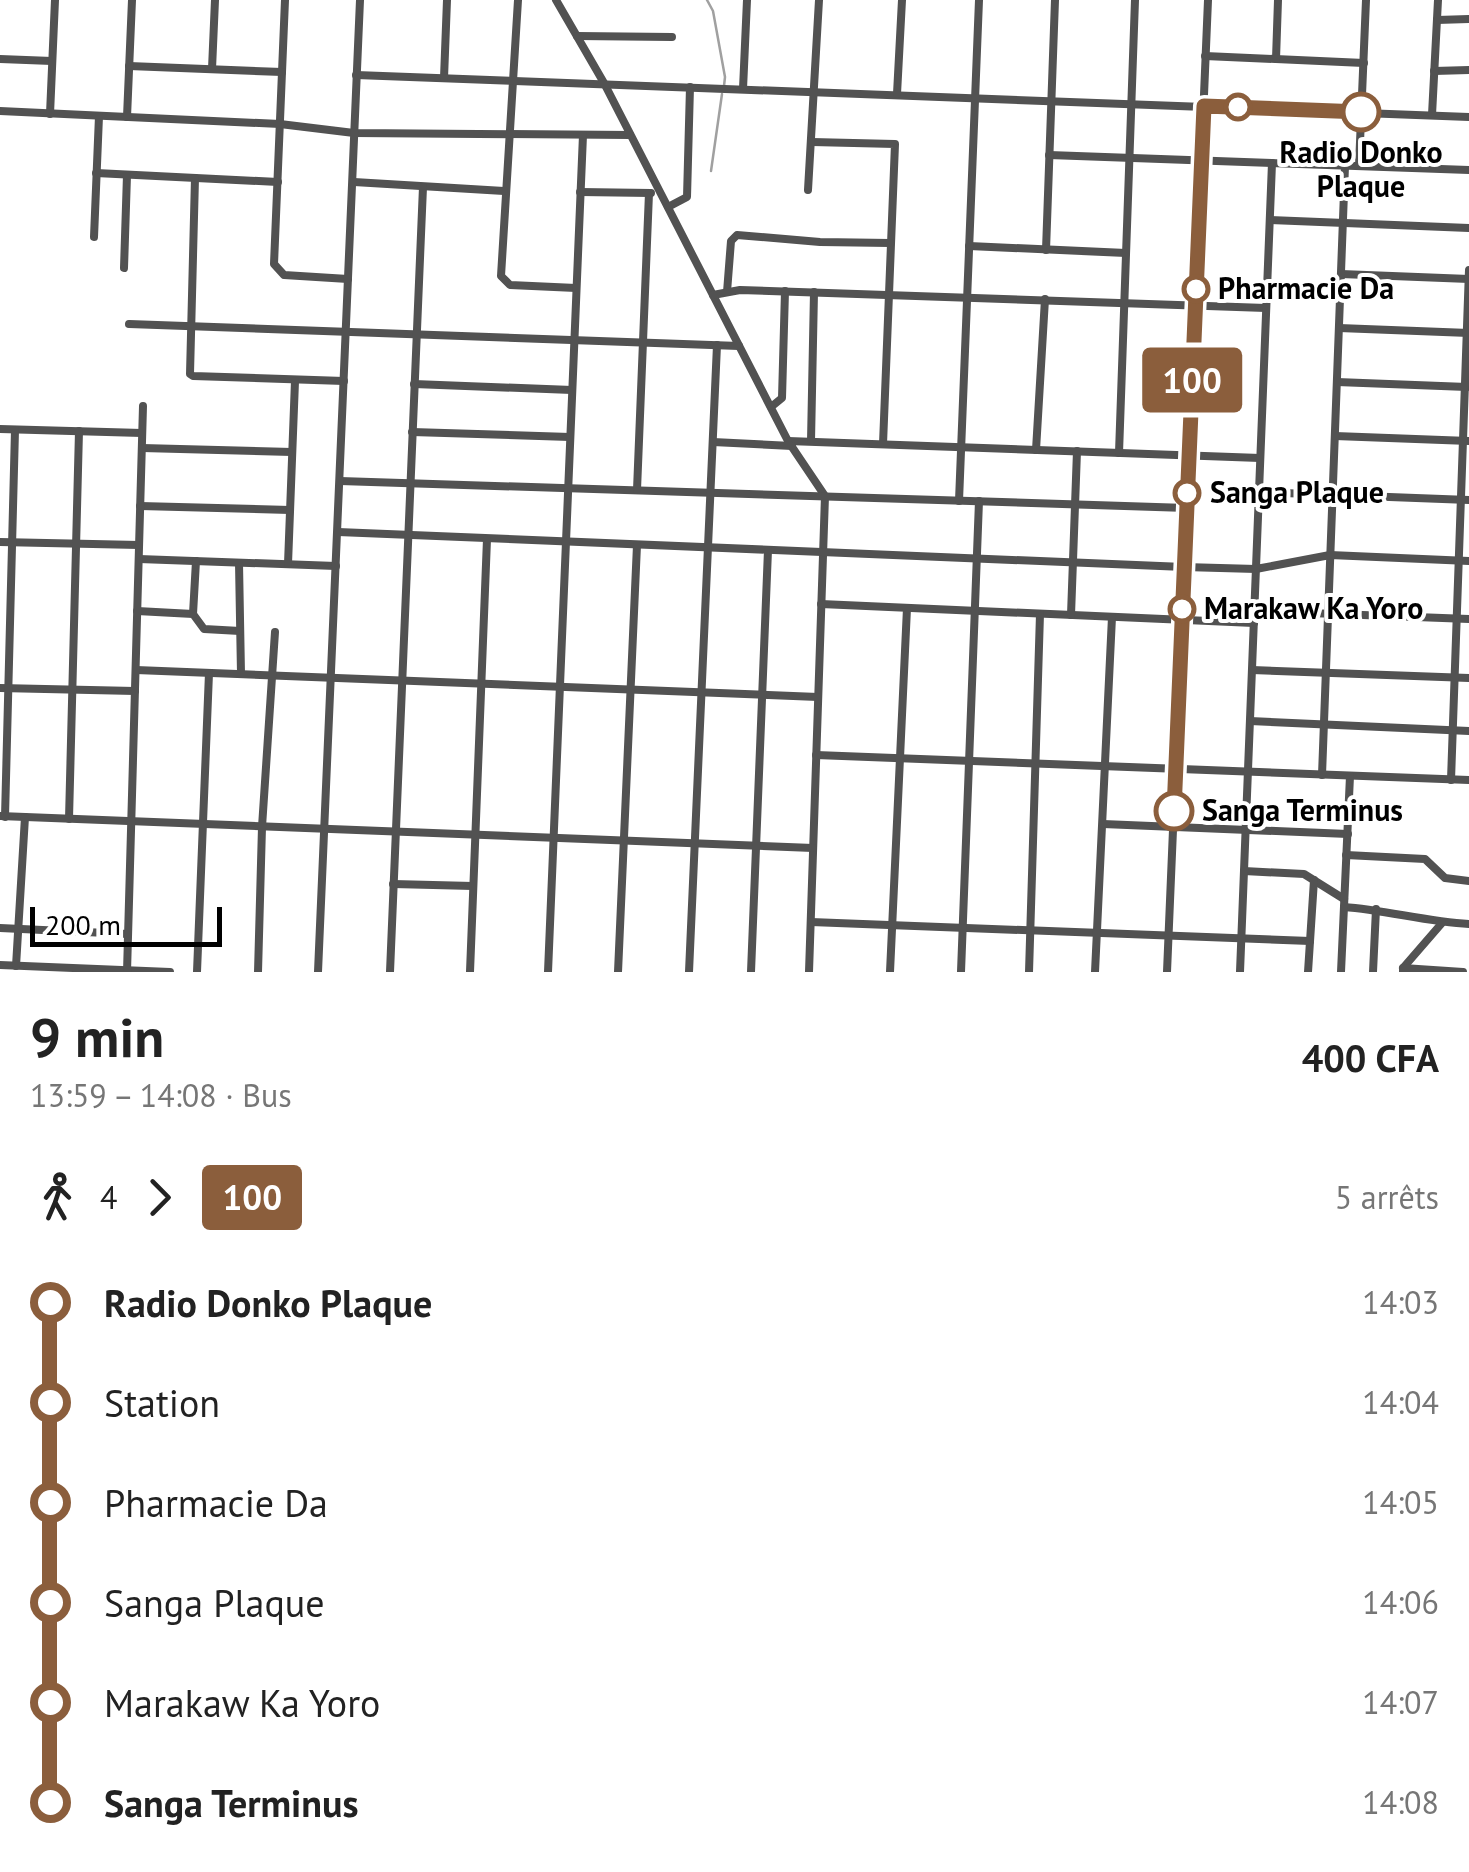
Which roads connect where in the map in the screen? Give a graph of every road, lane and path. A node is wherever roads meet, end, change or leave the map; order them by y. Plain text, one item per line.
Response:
1 (54, 0) edge
2 (132, 0) edge
3 (215, 0) edge
4 (285, 0) edge
5 (360, 0) edge
6 (447, 0) edge
7 (518, 0) edge
8 (556, 0) edge
9 (747, 0) edge
10 (819, 0) edge
11 (902, 0) edge
12 (979, 0) edge
13 (1055, 0) edge
14 (1135, 0) edge
15 (1208, 0) edge
16 (1278, 0) edge
17 (1366, 0) edge
18 (1438, 0) edge
19 (1437, 20) junction
20 (1469, 20) edge
21 (577, 36) junction
22 (672, 37) dead end
23 (1206, 56) junction
24 (0, 59) edge
25 (1276, 59) junction
26 (52, 61) junction
27 (1364, 62) junction
28 (129, 66) junction
29 (212, 69) junction
30 (1469, 70) edge
31 (1434, 71) junction
32 (282, 72) junction
33 (356, 75) junction
34 (444, 78) junction
35 (514, 80) junction
36 (604, 84) junction
37 (690, 87) junction
38 (743, 89) junction
39 (816, 91) junction
40 (898, 94) junction
41 (975, 97) junction
42 (1051, 100) junction
43 (1132, 103) junction
44 (1204, 106) junction
45 (0, 112) edge
46 (1361, 112) junction
47 (50, 114) junction
48 (99, 116) junction
49 (1432, 116) junction
50 (127, 117) junction
51 (1469, 117) edge
52 (280, 124) junction
53 (354, 132) junction
54 (511, 134) junction
55 (582, 134) junction
56 (630, 135) junction
57 (812, 142) junction
58 (1049, 155) junction
59 (1130, 158) junction
60 (1201, 161) junction
61 (1272, 163) junction
62 (1345, 166) junction
63 (1359, 166) junction
64 (1469, 170) edge
65 (96, 173) junction
66 (127, 175) junction
67 (195, 178) junction
68 (278, 182) junction
69 (354, 182) junction
70 (423, 186) junction
71 (808, 190) dead end
72 (504, 191) junction
73 (580, 192) junction
74 (660, 192) junction
75 (649, 193) junction
76 (668, 208) junction
77 (1270, 220) junction
78 (1343, 223) junction
79 (1469, 228) edge
80 (94, 237) dead end
81 (890, 244) junction
82 (969, 246) junction
83 (1046, 250) junction
84 (1126, 253) junction
85 (124, 268) dead end
86 (1469, 270) edge
87 (1341, 274) junction
88 (348, 279) junction
89 (1469, 279) edge
90 (576, 288) junction
91 (785, 291) junction
92 (727, 292) junction
93 (814, 292) junction
94 (887, 294) junction
95 (713, 295) junction
96 (967, 297) junction
97 (1045, 300) junction
98 (1124, 303) junction
99 (1195, 308) junction
100 (1266, 308) junction
101 (128, 324) dead end
102 (190, 326) junction
103 (1339, 328) junction
104 (346, 332) junction
105 (1468, 333) edge
106 (416, 334) junction
107 (574, 340) junction
108 (642, 342) junction
109 (717, 345) junction
110 (739, 346) junction
111 (294, 381) junction
112 (344, 382) junction
113 (1337, 382) junction
114 (414, 384) junction
115 (1467, 387) edge
116 (572, 390) junction
117 (143, 406) dead end
118 (770, 406) junction
119 (0, 430) edge
120 (14, 430) junction
121 (78, 431) junction
122 (412, 432) junction
123 (142, 433) junction
124 (1335, 436) junction
125 (570, 437) junction
126 (1466, 441) edge
127 (713, 442) junction
128 (811, 442) junction
129 (790, 444) junction
130 (883, 444) junction
131 (961, 447) junction
132 (142, 448) junction
133 (1036, 450) junction
134 (292, 452) junction
135 (1077, 452) junction
136 (1119, 453) junction
137 (1189, 456) junction
138 (1260, 458) junction
139 (340, 480) junction
140 (410, 483) junction
141 (568, 488) junction
142 (637, 490) junction
143 (710, 492) junction
144 (1259, 492) junction
145 (1333, 495) junction
146 (825, 496) junction
147 (1465, 500) edge
148 (958, 501) junction
149 (979, 501) junction
150 (1075, 504) junction
151 (140, 506) junction
152 (1186, 508) junction
153 (290, 510) junction
154 (338, 532) junction
155 (407, 535) junction
156 (487, 538) junction
157 (0, 542) edge
158 (12, 542) junction
159 (566, 542) junction
160 (76, 544) junction
161 (637, 545) junction
162 (139, 546) junction
163 (708, 548) junction
164 (768, 550) junction
165 (823, 552) junction
166 (1330, 555) junction
167 (139, 558) junction
168 (977, 558) junction
169 (1464, 560) edge
170 (196, 561) junction
171 (239, 562) junction
172 (1072, 562) junction
173 (288, 564) junction
174 (336, 566) junction
175 (1184, 567) junction
176 (1256, 569) junction
177 (821, 604) junction
178 (907, 608) junction
179 (974, 611) junction
180 (1254, 611) junction
181 (137, 612) junction
182 (5, 613) edge
183 (193, 614) junction
184 (1040, 614) junction
185 (1328, 614) junction
186 (1070, 615) junction
187 (1112, 617) junction
188 (1457, 619) junction
189 (1469, 619) edge
190 (1182, 620) junction
191 (1254, 623) junction
192 (240, 631) junction
193 (274, 632) dead end
194 (136, 670) junction
195 (1252, 670) junction
196 (210, 673) junction
197 (1326, 673) junction
198 (241, 674) junction
199 (272, 676) junction
200 (330, 677) junction
201 (1455, 678) junction
202 (1469, 678) edge
203 (400, 681) junction
204 (481, 686) junction
205 (4, 688) edge
206 (560, 688) junction
207 (72, 690) junction
208 (135, 692) junction
209 (630, 692) junction
210 (702, 694) junction
211 (762, 696) junction
212 (818, 697) junction
213 (1250, 721) junction
214 (1324, 724) junction
215 (1453, 730) junction
216 (1469, 731) edge
217 (816, 755) junction
218 (900, 758) junction
219 (969, 761) junction
220 (1036, 764) junction
221 (1105, 766) junction
222 (1176, 769) junction
223 (1248, 772) junction
224 (1322, 775) junction
225 (1350, 776) junction
226 (1451, 780) junction
227 (1469, 780) edge
228 (3, 816) edge
229 (24, 817) junction
230 (69, 819) junction
231 (131, 822) junction
232 (202, 824) junction
233 (1102, 824) junction
234 (262, 826) junction
235 (1173, 827) junction
236 (325, 829) junction
237 (1245, 830) junction
238 (396, 832) junction
239 (475, 834) junction
240 (1348, 834) junction
241 (553, 838) junction
242 (624, 840) junction
243 (695, 843) junction
244 (756, 845) junction
245 (813, 848) junction
246 (1346, 855) junction
247 (1244, 871) junction
248 (1314, 880) junction
249 (1469, 880) edge
250 (393, 884) junction
251 (473, 886) junction
252 (1344, 903) junction
253 (1376, 909) junction
254 (811, 922) junction
255 (1442, 923) junction
256 (1469, 924) edge
257 (892, 925) junction
258 (0, 928) edge
259 (962, 928) junction
260 (18, 929) junction
261 (1030, 930) junction
262 (1097, 932) junction
263 (128, 934) junction
264 (1169, 935) junction
265 (1241, 938) junction
266 (1310, 940) junction
267 (0, 965) edge
268 (20, 968) edge
269 (1403, 970) edge
270 (127, 971) edge
271 (170, 972) edge
272 (198, 972) edge
273 (258, 972) edge
274 (318, 972) edge
275 (390, 972) edge
276 (470, 972) edge
277 (548, 972) edge
278 (618, 972) edge
279 (689, 972) edge
280 (750, 972) edge
281 (809, 972) edge
282 (890, 972) edge
283 (960, 972) edge
284 (1029, 972) edge
285 (1096, 972) edge
286 (1167, 972) edge
287 (1240, 972) edge
288 (1308, 972) edge
289 (1340, 972) edge
290 (1373, 972) edge
291 (1463, 972) edge

1 - 26 street
2 - 28 street
3 - 29 street
4 - 32 street
5 - 33 street
6 - 34 street
7 - 35 street
8 - 21 street
9 - 38 street
10 - 39 street
11 - 40 street
12 - 41 street
13 - 42 street
14 - 43 street
15 - 23 street
16 - 25 street
17 - 27 street
18 - 19 street
19 - 20 street
19 - 31 street
21 - 22 street
21 - 36 street
23 - 25 street
23 - 44 street
24 - 26 street
25 - 27 street
26 - 47 street
27 - 46 street
28 - 29 street
28 - 50 street
29 - 32 street
30 - 31 street
31 - 49 street
32 - 52 street
33 - 34 street
33 - 53 street
34 - 35 street
35 - 36 street
35 - 54 street
36 - 37 street
36 - 56 street
37 - 38 street
37 - 76 street
38 - 39 street
39 - 40 street
39 - 57 street
40 - 41 street
41 - 42 street
41 - 82 street
42 - 43 street
42 - 58 street
43 - 44 street
43 - 59 street
44 - 46 street
44 - 60 street
45 - 47 street
46 - 49 street
46 - 63 street
47 - 48 street
48 - 50 street
48 - 65 street
49 - 51 street
50 - 52 street
52 - 53 street
52 - 68 street
53 - 54 street
53 - 69 street
54 - 55 street
54 - 72 street
55 - 56 street
55 - 73 street
56 - 74 street
57 - 71 street
57 - 81 street
58 - 59 street
58 - 83 street
59 - 60 street
59 - 84 street
60 - 61 street
60 - 99 street
61 - 62 street
61 - 77 street
62 - 63 street
62 - 78 street
63 - 64 street
65 - 66 street
65 - 80 street
66 - 67 street
66 - 85 street
67 - 68 street
67 - 102 street
68 - 88 street
69 - 70 street
69 - 88 street
70 - 72 street
70 - 106 street
72 - 90 street
73 - 75 street
73 - 90 street
74 - 75 street
74 - 76 street
75 - 108 street
76 - 95 street
77 - 78 street
77 - 100 street
78 - 79 street
78 - 87 street
81 - 92 street
81 - 94 street
82 - 83 street
82 - 96 street
83 - 84 street
84 - 98 street
86 - 89 street
87 - 89 street
87 - 103 street
88 - 104 street
89 - 105 street
90 - 107 street
91 - 92 street
91 - 93 street
91 - 118 street
92 - 95 street
93 - 94 street
93 - 128 street
94 - 96 street
94 - 130 street
95 - 110 street
96 - 97 street
96 - 131 street
97 - 98 street
97 - 133 street
98 - 99 street
98 - 136 street
99 - 100 street
99 - 137 street
100 - 138 street
101 - 102 street
102 - 104 street
102 - 111 street
103 - 105 street
103 - 113 street
104 - 106 street
104 - 112 street
105 - 115 street
106 - 107 street
106 - 114 street
107 - 108 street
107 - 116 street
108 - 109 street
108 - 142 street
109 - 110 street
109 - 127 street
110 - 118 street
111 - 112 street
111 - 134 street
112 - 139 street
113 - 115 street
113 - 124 street
114 - 116 street
114 - 122 street
115 - 126 street
116 - 125 street
117 - 123 street
118 - 129 street
119 - 120 street
120 - 121 street
120 - 158 street
121 - 123 street
121 - 160 street
122 - 125 street
122 - 140 street
123 - 132 street
124 - 126 street
124 - 145 street
125 - 141 street
126 - 147 street
127 - 129 street
127 - 143 street
128 - 129 street
128 - 130 street
129 - 146 street
130 - 131 street
131 - 133 street
131 - 148 street
132 - 134 street
132 - 151 street
133 - 135 street
134 - 153 street
135 - 136 street
135 - 150 street
136 - 137 street
137 - 138 street
137 - 152 street
138 - 144 street
139 - 140 street
139 - 154 street
140 - 141 street
140 - 155 street
141 - 142 street
141 - 159 street
142 - 143 street
143 - 146 street
143 - 163 street
144 - 145 street
144 - 176 street
145 - 147 street
145 - 166 street
146 - 148 street
146 - 165 street
147 - 169 street
148 - 149 street
149 - 150 street
149 - 168 street
150 - 152 street
150 - 172 street
151 - 153 street
151 - 162 street
152 - 175 street
153 - 173 street
154 - 155 street
154 - 174 street
155 - 156 street
155 - 203 street
156 - 159 street
156 - 204 street
157 - 158 street
158 - 160 street
158 - 182 street
159 - 161 street
159 - 206 street
160 - 162 street
160 - 207 street
161 - 163 street
161 - 209 street
162 - 167 street
163 - 164 street
163 - 210 street
164 - 165 street
164 - 211 street
165 - 168 street
165 - 177 street
166 - 169 street
166 - 176 street
166 - 185 street
167 - 170 street
167 - 181 street
168 - 172 street
168 - 179 street
169 - 188 street
170 - 171 street
170 - 183 street
171 - 173 street
171 - 192 street
172 - 175 street
172 - 186 street
173 - 174 street
174 - 200 street
175 - 176 street
175 - 190 street
176 - 180 street
177 - 178 street
177 - 212 street
178 - 179 street
178 - 218 street
179 - 184 street
179 - 219 street
180 - 185 street
180 - 191 street
181 - 183 street
181 - 194 street
182 - 205 street
183 - 192 street
184 - 186 street
184 - 220 street
185 - 188 street
185 - 197 street
186 - 187 street
187 - 190 street
187 - 221 street
188 - 189 street
188 - 201 street
190 - 191 street
190 - 222 street
191 - 195 street
192 - 198 street
193 - 199 street
194 - 196 street
194 - 208 street
195 - 197 street
195 - 213 street
196 - 198 street
196 - 232 street
197 - 201 street
197 - 214 street
198 - 199 street
199 - 200 street
199 - 234 street
200 - 203 street
200 - 236 street
201 - 202 street
201 - 215 street
203 - 204 street
203 - 238 street
204 - 206 street
204 - 239 street
205 - 207 street
205 - 228 street
206 - 209 street
206 - 241 street
207 - 208 street
207 - 230 street
208 - 231 street
209 - 210 street
209 - 242 street
210 - 211 street
210 - 243 street
211 - 212 street
211 - 244 street
212 - 217 street
213 - 214 street
213 - 223 street
214 - 215 street
214 - 224 street
215 - 216 street
215 - 226 street
217 - 218 street
217 - 245 street
218 - 219 street
218 - 257 street
219 - 220 street
219 - 259 street
220 - 221 street
220 - 261 street
221 - 222 street
221 - 233 street
222 - 223 street
222 - 235 street
223 - 224 street
223 - 237 street
224 - 225 street
225 - 226 street
225 - 240 street
226 - 227 street
228 - 229 street
229 - 230 street
229 - 260 street
230 - 231 street
231 - 232 street
231 - 263 street
232 - 234 street
232 - 272 street
233 - 235 street
233 - 262 street
234 - 236 street
234 - 273 street
235 - 237 street
235 - 264 street
236 - 238 street
236 - 274 street
237 - 240 street
237 - 247 street
238 - 239 street
238 - 250 street
239 - 241 street
239 - 251 street
240 - 246 street
241 - 242 street
241 - 277 street
242 - 243 street
242 - 278 street
243 - 244 street
243 - 279 street
244 - 245 street
244 - 280 street
245 - 254 street
246 - 249 street
246 - 252 street
247 - 248 street
247 - 265 street
248 - 252 street
248 - 266 street
250 - 251 street
250 - 275 street
251 - 276 street
252 - 253 street
252 - 289 street
253 - 255 street
253 - 290 street
254 - 257 street
254 - 281 street
255 - 256 street
255 - 269 street
257 - 259 street
257 - 282 street
258 - 260 street
259 - 261 street
259 - 283 street
260 - 263 street
260 - 268 street
261 - 262 street
261 - 284 street
262 - 264 street
262 - 285 street
263 - 270 street
264 - 265 street
264 - 286 street
265 - 266 street
265 - 287 street
266 - 288 street
267 - 268 street
268 - 270 street
269 - 291 street
270 - 271 street

